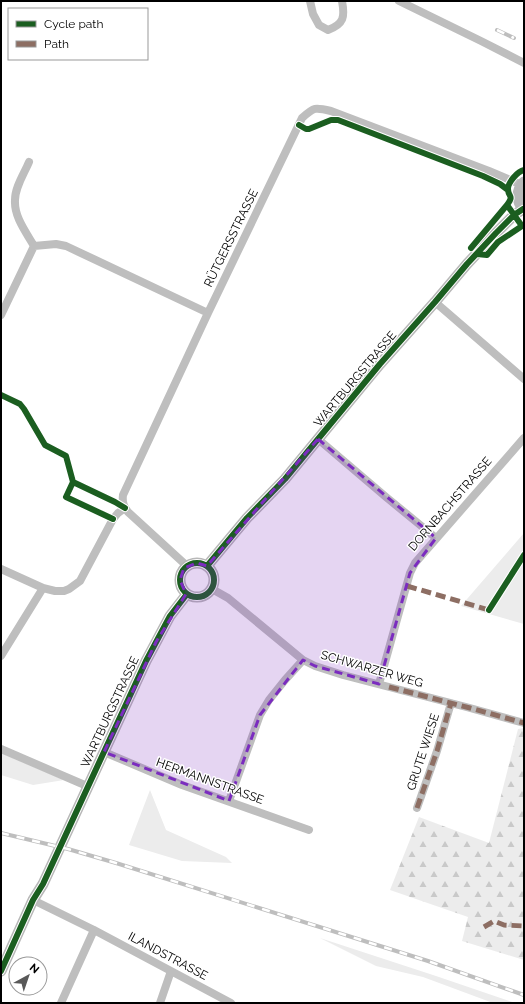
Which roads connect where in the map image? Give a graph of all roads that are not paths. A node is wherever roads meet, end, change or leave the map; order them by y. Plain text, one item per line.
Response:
1 (310, 1) edge
2 (342, 1) edge
3 (399, 1) edge
4 (524, 64) edge
5 (30, 162) dead end
6 (523, 183) edge
7 (523, 209) edge
8 (34, 246) junction
9 (435, 302) junction
10 (208, 313) junction
11 (1, 315) edge
12 (524, 379) edge
13 (524, 438) edge
14 (318, 439) junction
15 (125, 508) junction
16 (436, 538) junction
17 (186, 566) junction
18 (207, 566) junction
19 (1, 569) edge
20 (43, 588) junction
21 (212, 589) junction
22 (187, 594) junction
23 (1, 656) edge
24 (303, 660) junction
25 (379, 684) junction
26 (451, 703) junction
27 (523, 721) edge
28 (1, 749) edge
29 (104, 752) junction
30 (87, 786) junction
31 (230, 801) junction
32 (417, 808) dead end
33 (309, 830) dead end
34 (34, 900) junction
35 (94, 930) junction
36 (171, 971) junction
37 (1, 972) edge
38 (61, 1003) edge
39 (160, 1003) edge
40 (231, 1003) edge

1 - 2 street
3 - 4 street
5 - 8 street
6 - 7 main road
6 - 10 street, RÜTGERSSTRASSE
7 - 9 main road, WARTBURGSTRASSE
8 - 10 street
8 - 11 street
9 - 12 street
9 - 14 main road, WARTBURGSTRASSE
10 - 15 street, RÜTGERSSTRASSE
13 - 16 street, DORNBACHSTRASSE
14 - 16 street
14 - 18 main road, WARTBURGSTRASSE
15 - 17 street
15 - 20 street
16 - 25 street, DORNBACHSTRASSE
17 - 18 main road
17 - 22 main road
18 - 21 main road
19 - 20 street
20 - 23 street
21 - 22 main road
21 - 24 street, SCHWARZER WEG
22 - 29 main road, WARTBURGSTRASSE
24 - 25 street, SCHWARZER WEG
24 - 31 street
25 - 26 street, SCHWARZER WEG
26 - 27 street, SCHWARZER WEG
26 - 32 street, GRUTE WIESE
28 - 30 street, WARTBURGSTRASSE
29 - 30 main road, WARTBURGSTRASSE
29 - 31 street, HERMANNSTRASSE
30 - 34 main road, WARTBURGSTRASSE
31 - 33 street, HERMANNSTRASSE
34 - 35 street, ILANDSTRASSE
34 - 37 main road, WARTBURGSTRASSE
35 - 36 street, ILANDSTRASSE
35 - 38 street
36 - 39 street
36 - 40 street, ILANDSTRASSE

